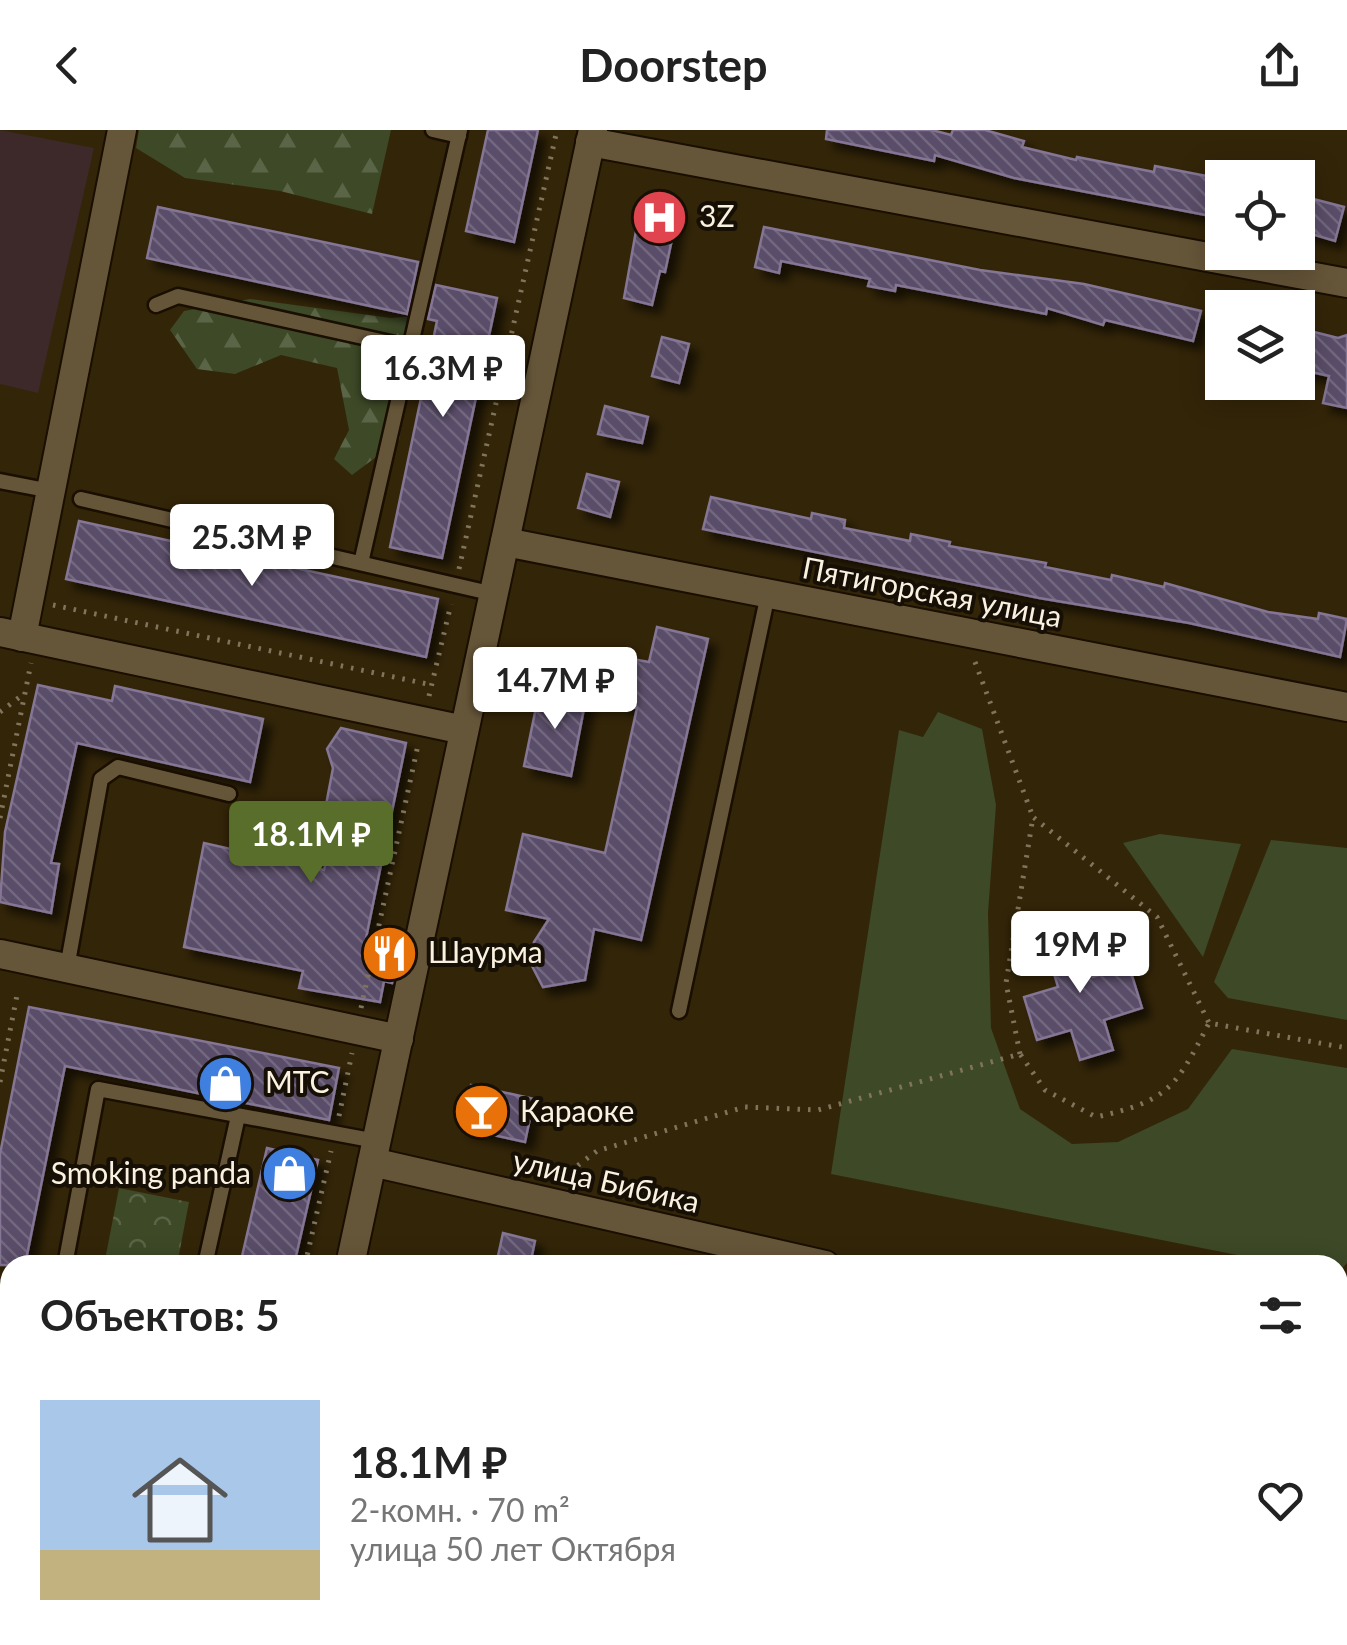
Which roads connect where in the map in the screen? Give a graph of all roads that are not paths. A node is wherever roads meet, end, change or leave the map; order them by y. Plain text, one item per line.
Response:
1 (122, 130) edge
2 (433, 130) edge
3 (460, 133) edge
4 (592, 136) edge
5 (1347, 283) edge
6 (156, 305) dead end
7 (408, 347) junction
8 (0, 481) edge
9 (50, 491) junction
10 (81, 499) dead end
11 (506, 542) junction
12 (361, 563) junction
13 (494, 594) junction
14 (768, 594) junction
15 (18, 643) edge
16 (1347, 707) edge
17 (464, 730) junction
18 (230, 794) dead end
19 (0, 954) edge
20 (67, 968) junction
21 (679, 1012) dead end
22 (399, 1039) junction
23 (238, 1116) junction
24 (374, 1152) junction
25 (67, 1255) edge
26 (207, 1255) edge
27 (352, 1255) edge
28 (781, 1255) edge

1 - 9 street
2 - 3 lane
3 - 7 lane
4 - 5 street
4 - 11 street
6 - 7 lane
7 - 12 lane
8 - 9 lane
9 - 15 street
10 - 12 lane
11 - 13 street
11 - 14 street, Пятигорская улица
12 - 13 lane
13 - 17 street
14 - 16 street, Пятигорская улица
14 - 21 lane
15 - 17 street
17 - 22 street
18 - 20 lane
19 - 20 street
20 - 22 street
22 - 24 street
23 - 24 lane
23 - 25 lane
23 - 26 lane
24 - 27 street
24 - 28 street, улица Бибика

